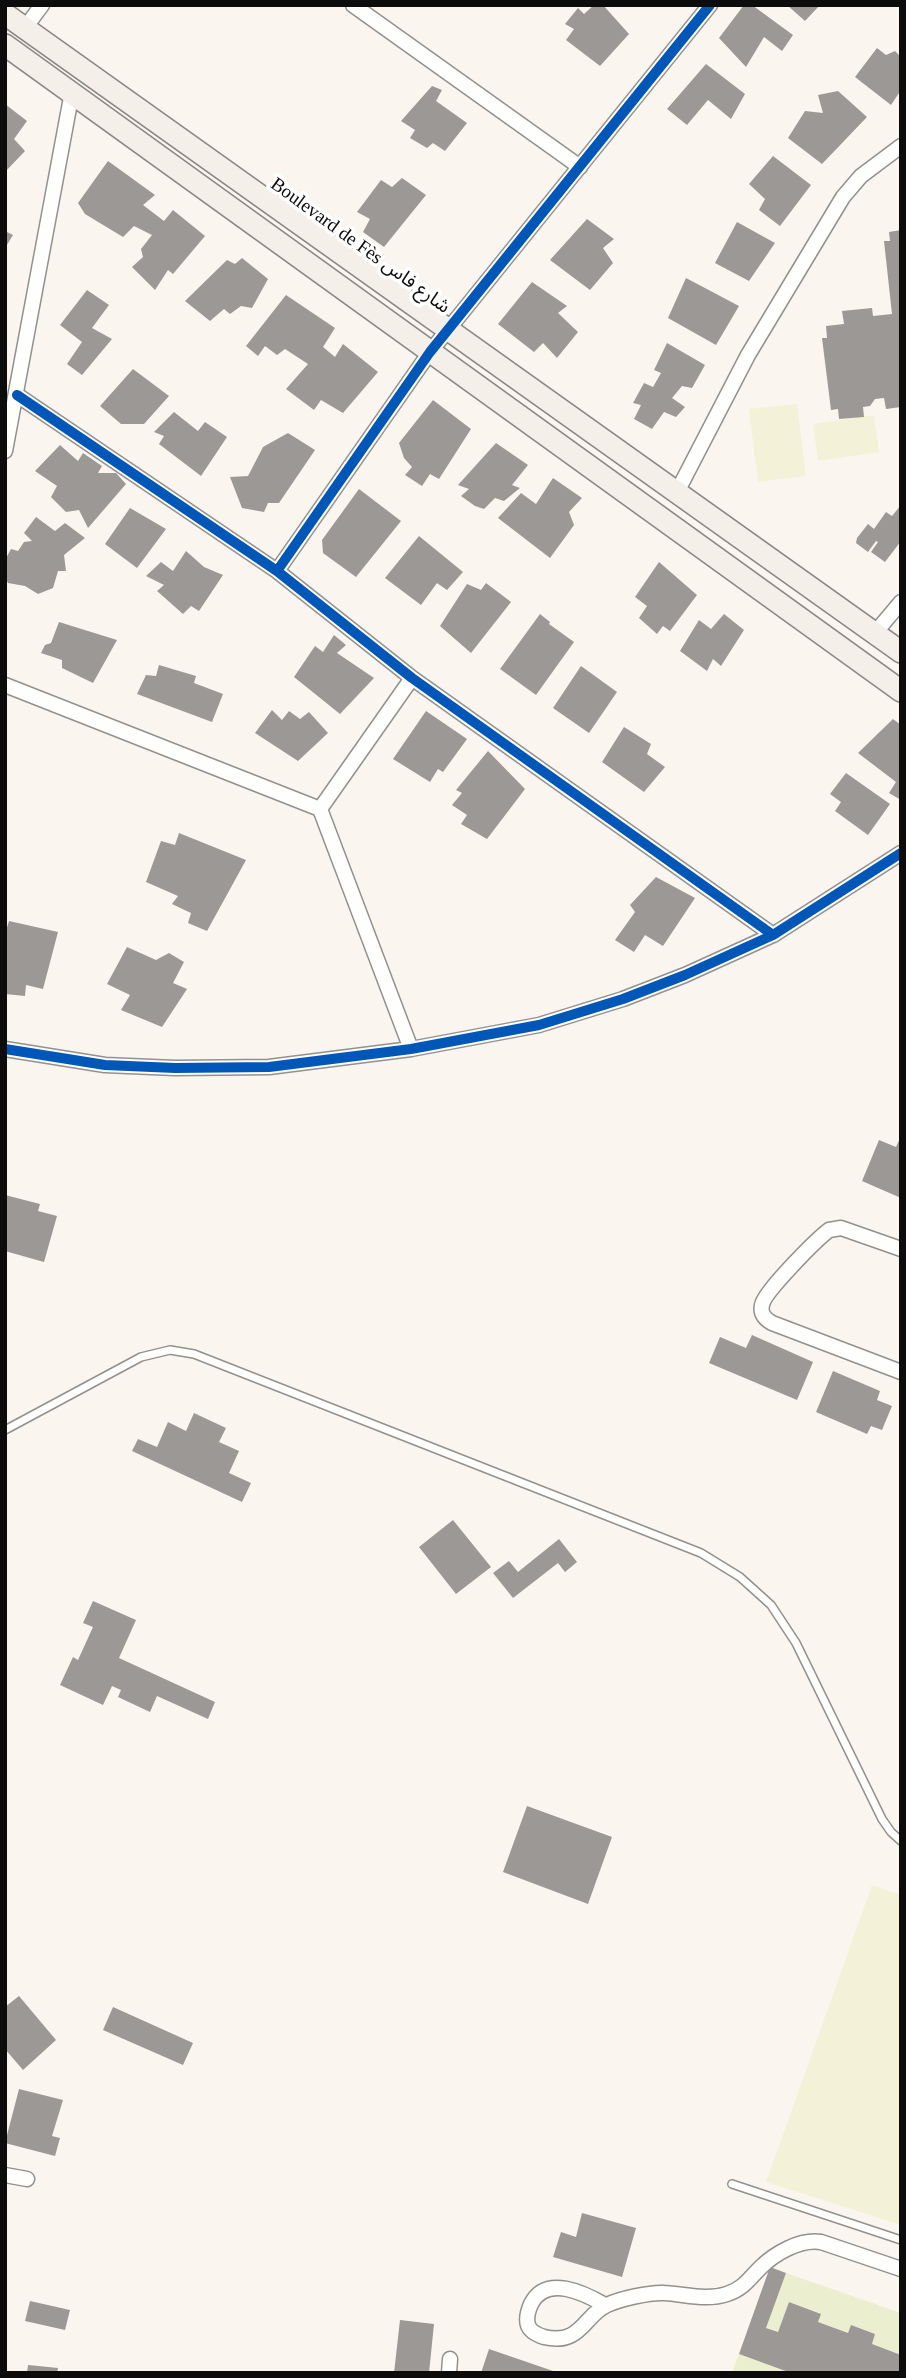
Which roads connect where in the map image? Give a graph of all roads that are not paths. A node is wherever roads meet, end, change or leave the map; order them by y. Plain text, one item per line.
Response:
1 (42, 5) edge
2 (353, 5) edge
3 (710, 5) edge
4 (5, 14) edge
5 (25, 28) junction
6 (5, 45) edge
7 (72, 92) junction
8 (901, 146) edge
9 (580, 167) junction
10 (448, 330) junction
11 (430, 352) junction
12 (17, 395) junction
13 (5, 451) edge
14 (677, 492) junction
15 (277, 571) junction
16 (901, 602) edge
17 (874, 633) junction
18 (901, 652) edge
19 (412, 678) junction
20 (5, 685) edge
21 (901, 691) edge
22 (320, 809) junction
23 (901, 853) edge
24 (773, 935) junction
25 (5, 1049) edge
26 (411, 1049) junction
27 (901, 1249) edge
28 (901, 1372) edge
29 (5, 1430) edge
30 (901, 1841) edge
31 (5, 2175) edge
32 (27, 2179) dead end
33 (732, 2185) dead end
34 (901, 2240) edge
35 (901, 2269) edge
36 (605, 2305) junction

1 - 5 street
2 - 9 street
3 - 9 street
4 - 5 main road, Boulevard de Fès شارع فاس
5 - 10 main road, Boulevard de Fès شارع فاس
6 - 7 main road
7 - 11 main road
7 - 12 street
8 - 14 street
9 - 10 street
10 - 11 street
10 - 14 main road, Boulevard de Fès شارع فاس
11 - 15 street
11 - 21 main road
12 - 13 street
12 - 15 street
14 - 17 main road, Boulevard de Fès شارع فاس
15 - 19 street
16 - 17 street
17 - 18 main road, Boulevard de Fès شارع فاس
19 - 22 street
19 - 24 street
20 - 22 street
22 - 26 street
23 - 24 street
24 - 26 street
25 - 26 street
27 - 28 street
29 - 30 lane
31 - 32 street
33 - 34 lane
35 - 36 street
36 - 36 street

